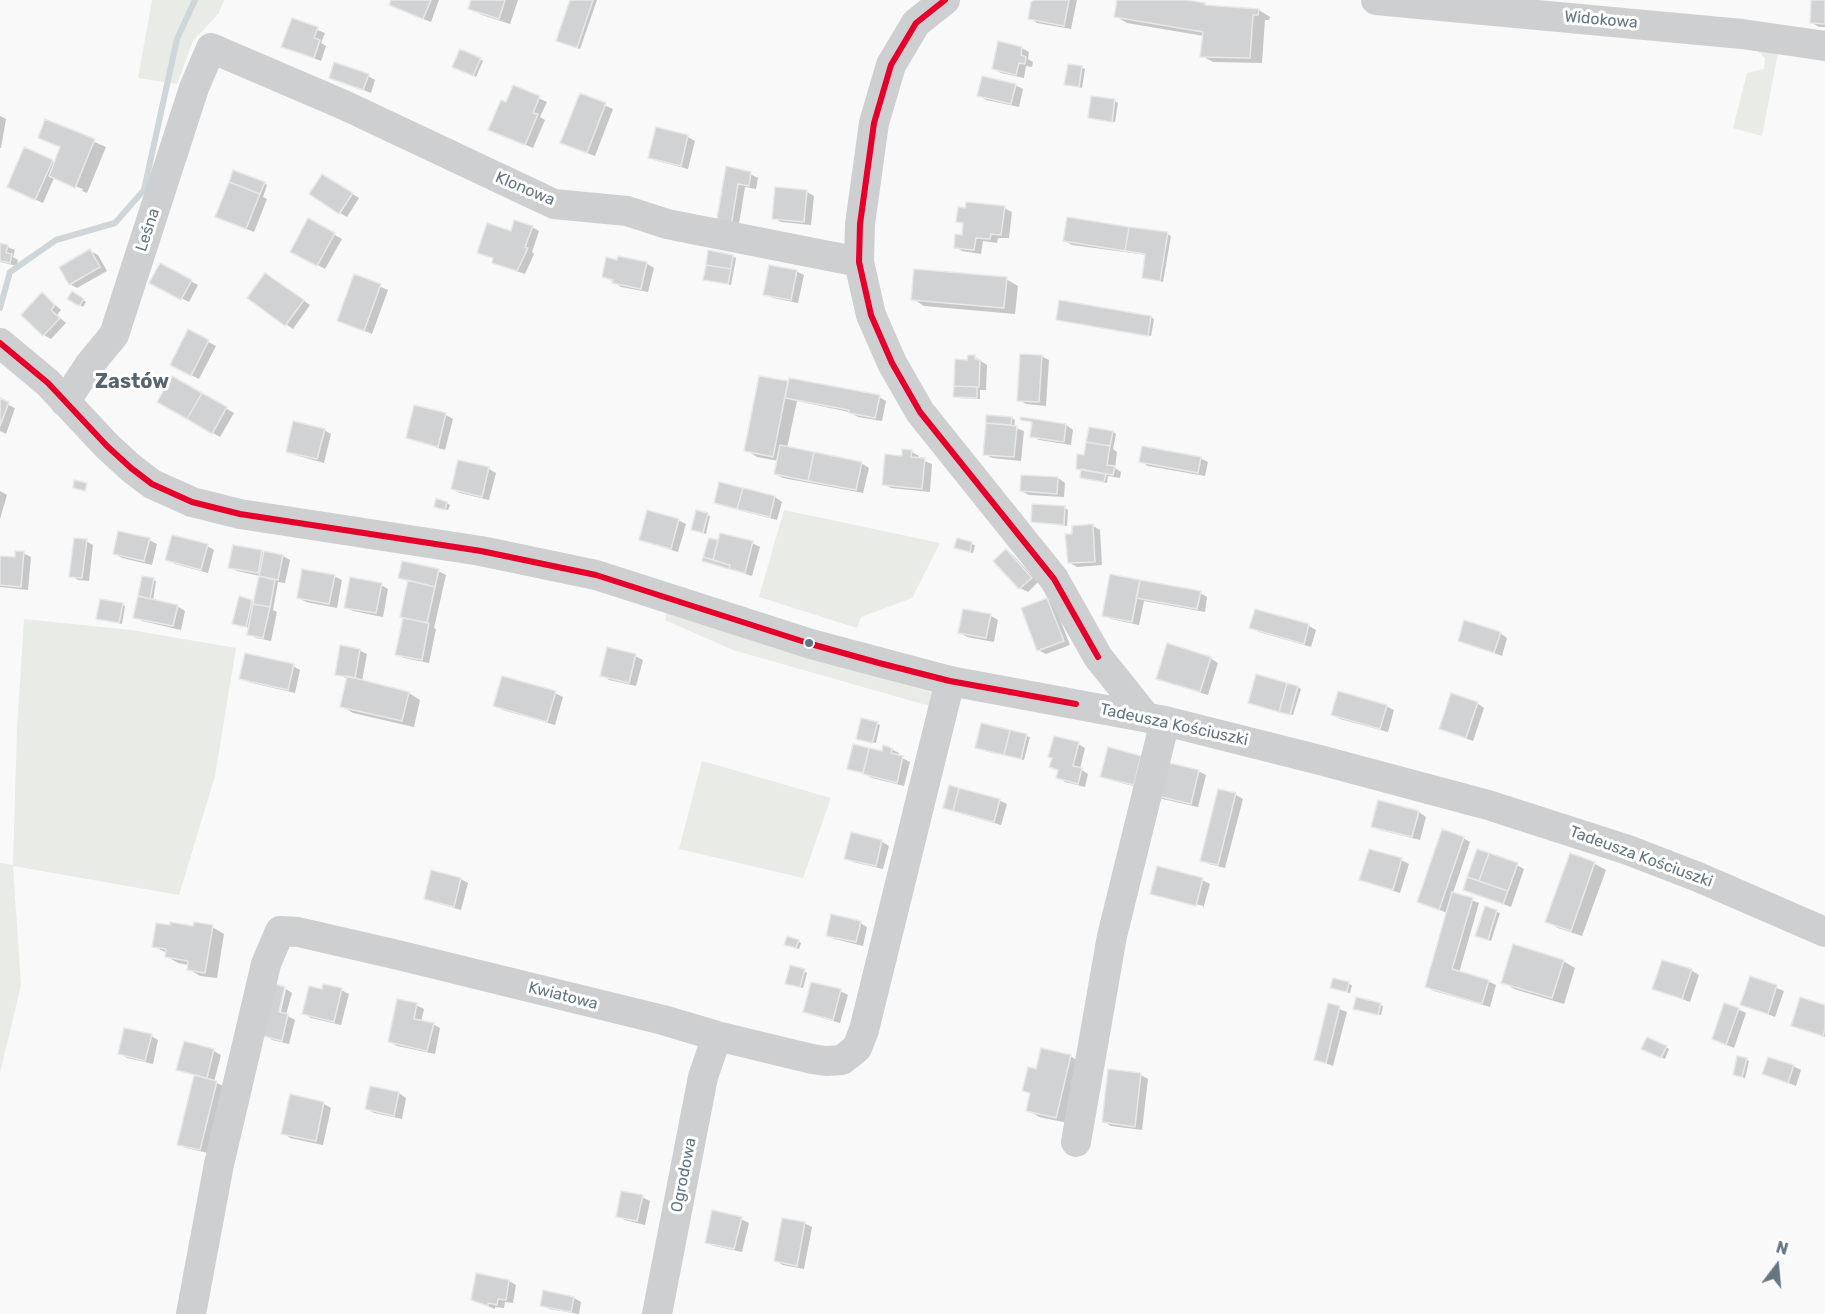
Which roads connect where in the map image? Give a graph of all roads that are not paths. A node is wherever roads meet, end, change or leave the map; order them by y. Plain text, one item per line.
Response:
1 (1376, 0) edge
2 (932, 4) edge
3 (1624, 11) edge
4 (1825, 46) edge
5 (211, 48) joint
6 (859, 261) junction
7 (0, 344) edge
8 (65, 402) junction
9 (1098, 657) junction
10 (950, 681) junction
11 (1076, 704) junction
12 (1156, 719) junction
13 (1825, 932) edge
14 (717, 1036) junction
15 (1076, 1142) dead end
16 (191, 1314) edge
17 (657, 1314) edge

1 - 3 street, Widokowa
2 - 6 street
3 - 4 street, Widokowa
5 - 6 street, Klonowa
5 - 8 street, Leśna
6 - 9 street
7 - 8 street, Tadeusza Kościuszki
8 - 10 street, Tadeusza Kościuszki
9 - 11 street
9 - 12 street
10 - 11 street, Tadeusza Kościuszki
10 - 14 street, Kwiatowa
11 - 12 street, Tadeusza Kościuszki
12 - 13 street, Tadeusza Kościuszki
12 - 15 street
14 - 16 street, Kwiatowa
14 - 17 street, Ogrodowa

